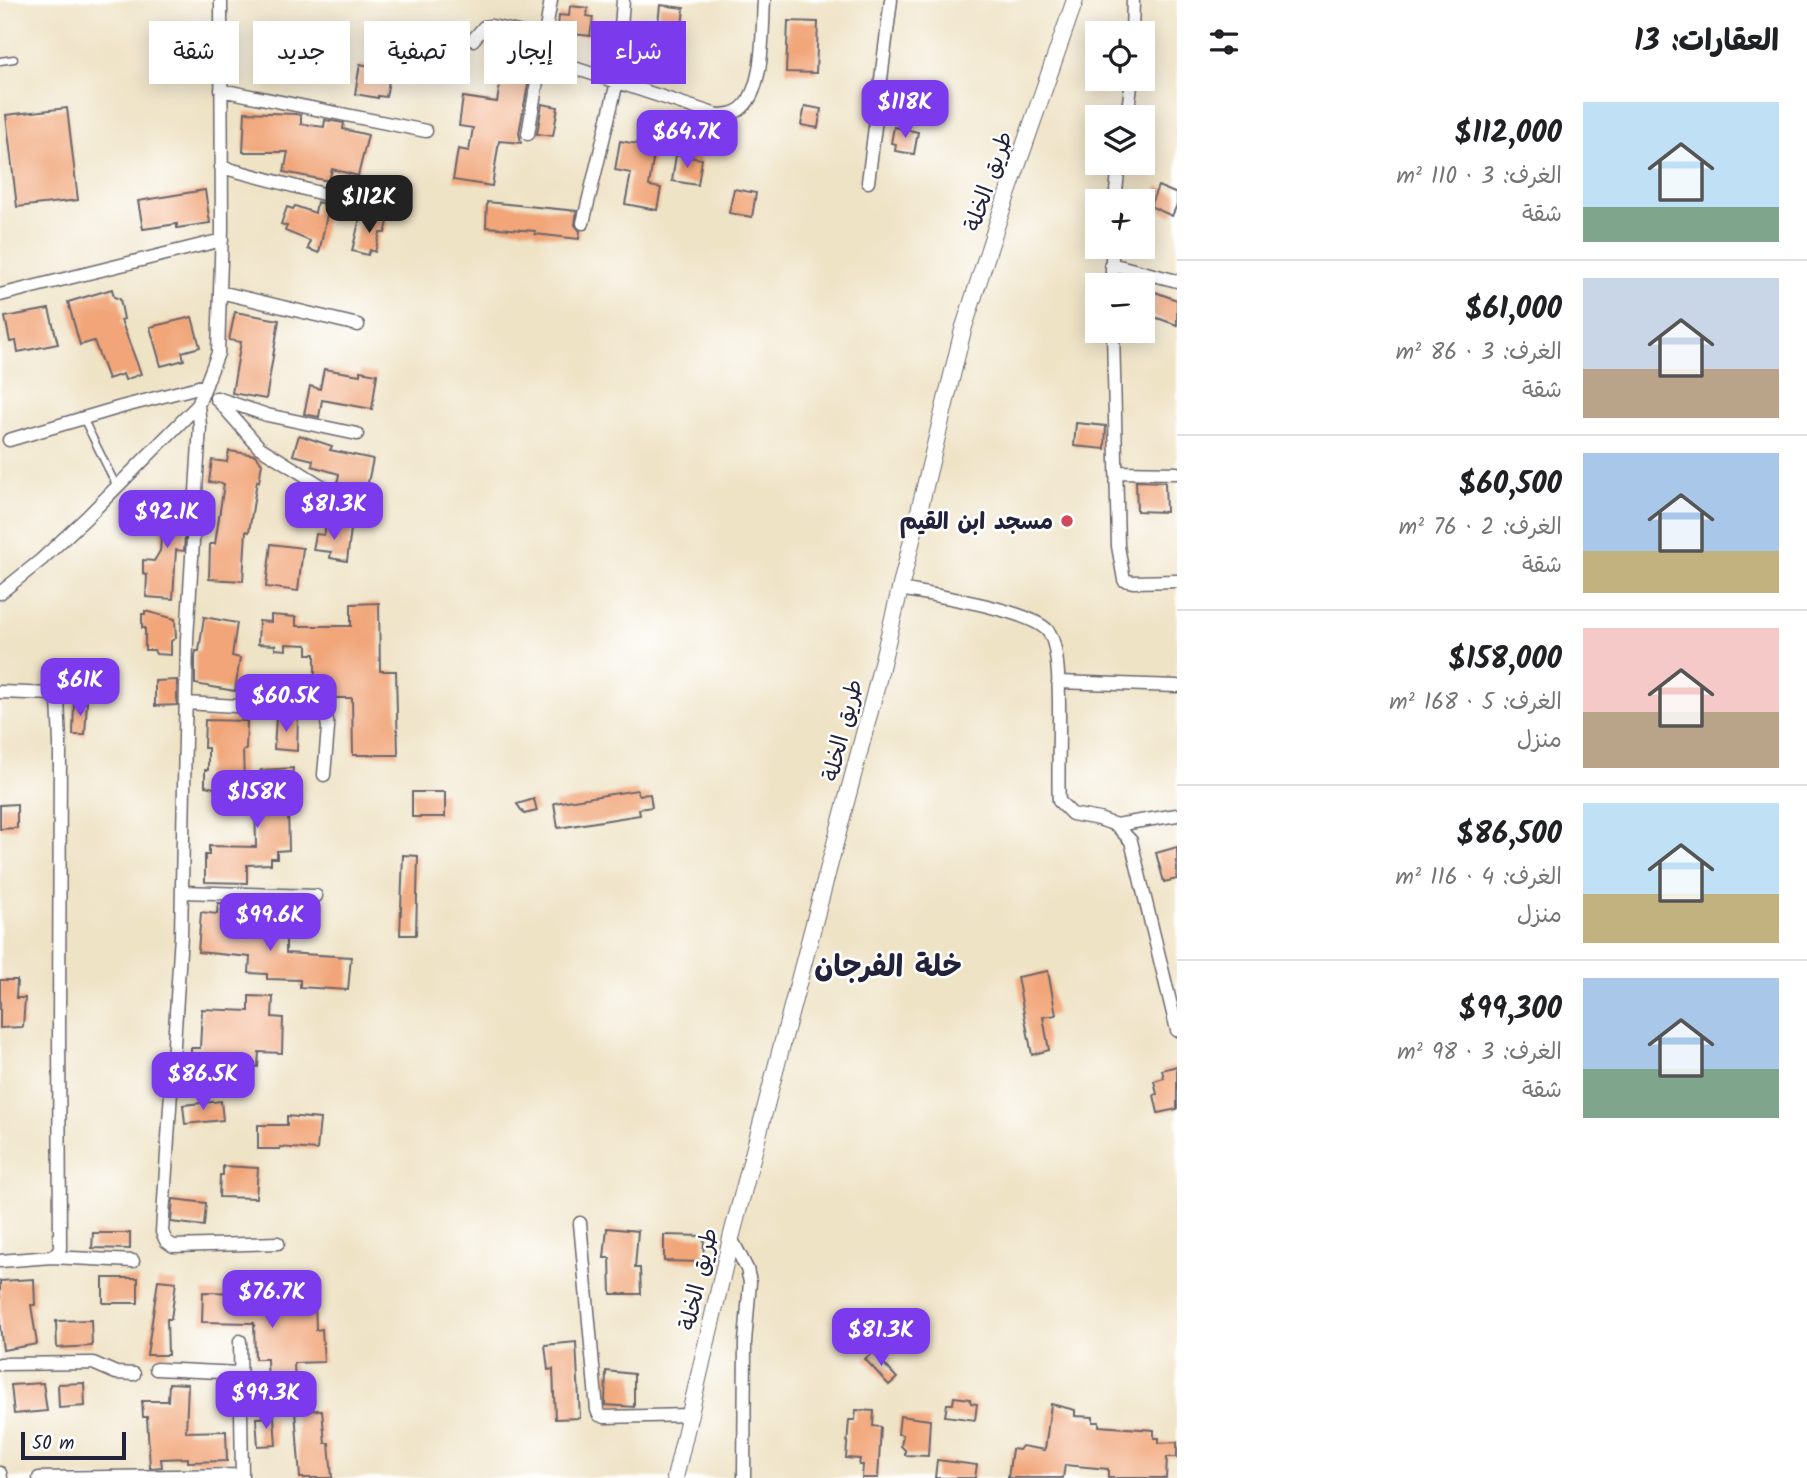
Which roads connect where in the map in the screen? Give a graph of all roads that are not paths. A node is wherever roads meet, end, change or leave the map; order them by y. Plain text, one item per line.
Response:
1 (221, 0) edge
2 (551, 0) edge
3 (623, 0) edge
4 (764, 0) edge
5 (891, 0) edge
6 (1075, 0) edge
7 (1133, 0) edge
8 (548, 21) edge
9 (621, 21) edge
10 (1132, 21) edge
11 (484, 27) edge
12 (473, 40) dead end
13 (14, 59) dead end
14 (0, 61) edge
15 (536, 84) edge
16 (617, 84) edge
17 (623, 84) edge
18 (221, 90) junction
19 (426, 131) dead end
20 (528, 134) dead end
21 (221, 167) junction
22 (869, 182) dead end
23 (380, 209) dead end
24 (583, 223) dead end
25 (222, 240) junction
26 (1111, 259) edge
27 (1111, 264) junction
28 (1111, 273) edge
29 (1177, 281) edge
30 (220, 292) junction
31 (0, 295) edge
32 (358, 325) dead end
33 (1113, 343) edge
34 (203, 395) junction
35 (216, 398) junction
36 (83, 418) junction
37 (357, 434) dead end
38 (9, 440) dead end
39 (1116, 472) junction
40 (1177, 473) edge
41 (117, 487) junction
42 (359, 509) dead end
43 (1177, 581) edge
44 (900, 589) junction
45 (0, 593) edge
46 (1058, 682) junction
47 (1177, 686) edge
48 (0, 692) edge
49 (186, 703) junction
50 (324, 775) dead end
51 (1177, 815) edge
52 (1116, 825) junction
53 (182, 892) junction
54 (316, 896) dead end
55 (1177, 1030) edge
56 (580, 1223) dead end
57 (731, 1238) junction
58 (278, 1243) dead end
59 (51, 1256) junction
60 (0, 1261) edge
61 (133, 1261) dead end
62 (240, 1341) dead end
63 (0, 1364) edge
64 (156, 1369) dead end
65 (240, 1373) junction
66 (134, 1374) dead end
67 (690, 1415) junction
68 (242, 1477) edge
69 (39, 1478) edge
70 (675, 1478) edge
71 (744, 1478) edge

1 - 18 street
2 - 8 street
3 - 9 street
4 - 17 street
5 - 22 street
6 - 44 street, طريق الخلة
7 - 10 street
11 - 12 street
13 - 14 lane
15 - 20 street
16 - 24 street
18 - 19 street
18 - 21 street
21 - 23 street
21 - 25 street
25 - 30 street
25 - 31 street
26 - 27 street
27 - 28 street
27 - 29 street
30 - 32 street
30 - 34 street
33 - 39 street
34 - 35 street
34 - 36 street
34 - 41 street
34 - 49 street
35 - 37 street
35 - 42 street
36 - 38 street
36 - 41 lane
39 - 40 street
39 - 43 street
41 - 45 street
44 - 46 street
44 - 57 street, طريق الخلة
46 - 47 street
46 - 52 street
48 - 59 street
49 - 50 street
49 - 53 street
51 - 52 street
52 - 55 street
53 - 54 street
53 - 58 street
56 - 67 street
57 - 67 street, طريق الخلة
57 - 71 street
59 - 60 street
59 - 61 street
62 - 65 street
63 - 66 street
64 - 65 street
65 - 68 street
67 - 70 street, طريق الخلة
68 - 69 street

